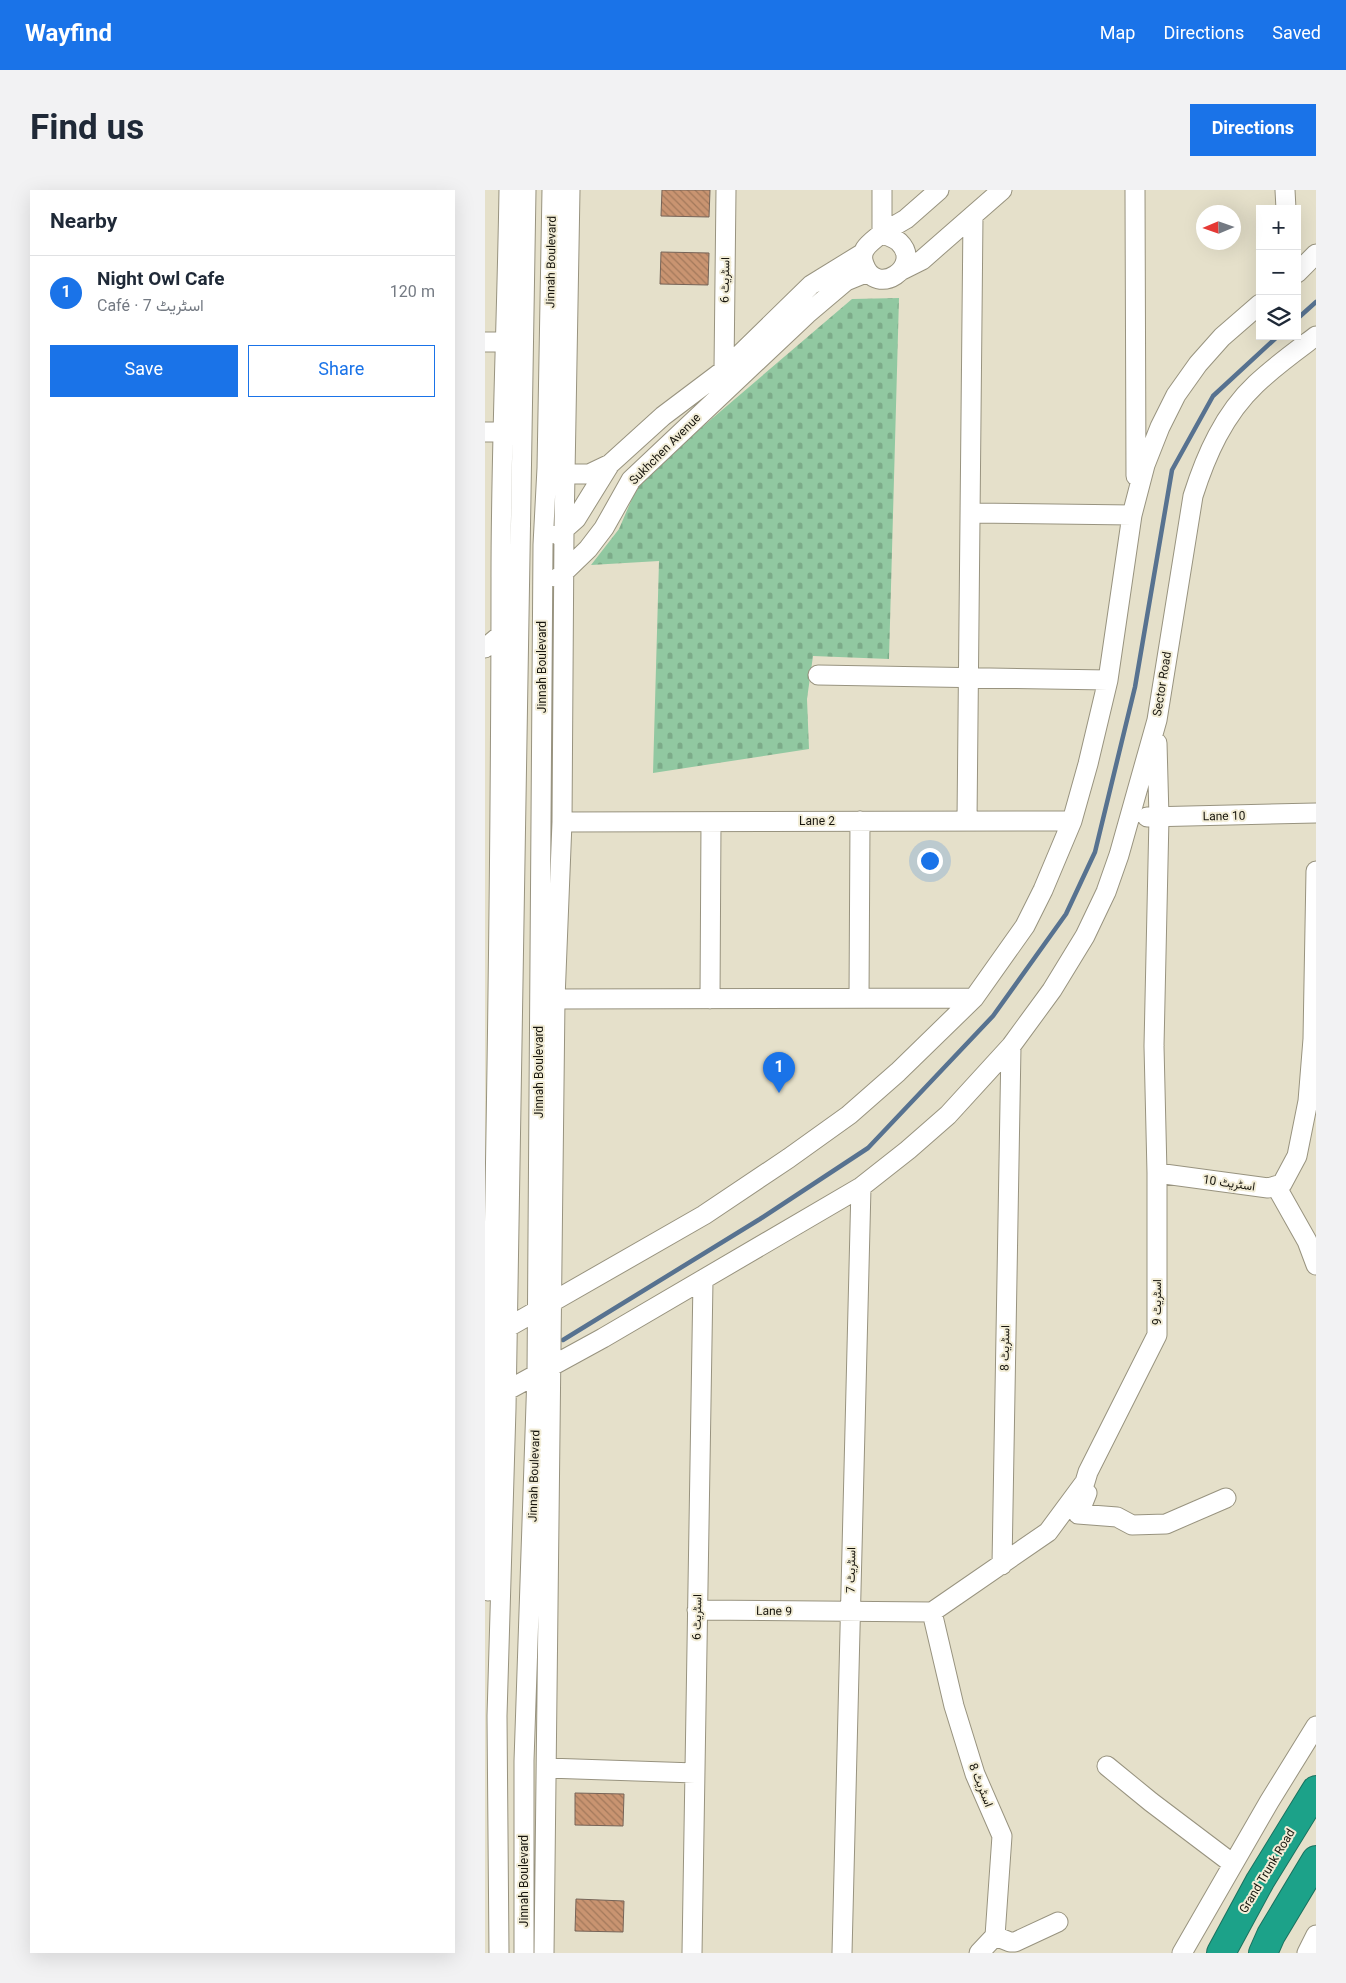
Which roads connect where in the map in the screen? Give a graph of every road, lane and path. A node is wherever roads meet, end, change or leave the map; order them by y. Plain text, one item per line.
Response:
1 (509, 190) edge
2 (526, 190) edge
3 (552, 190) edge
4 (570, 190) edge
5 (726, 190) edge
6 (882, 190) edge
7 (939, 190) edge
8 (1003, 190) edge
9 (1135, 190) edge
10 (1285, 190) edge
11 (1286, 205) edge
12 (973, 216) junction
13 (882, 234) junction
14 (863, 253) junction
15 (1316, 254) edge
16 (1301, 269) edge
17 (902, 270) junction
18 (868, 272) junction
19 (1256, 307) edge
20 (1316, 336) edge
21 (485, 342) edge
22 (506, 342) junction
23 (724, 370) junction
24 (504, 431) junction
25 (485, 432) edge
26 (610, 464) junction
27 (565, 474) junction
28 (1136, 496) junction
29 (970, 513) junction
30 (1132, 515) junction
31 (564, 531) junction
32 (543, 545) junction
33 (520, 564) junction
34 (564, 572) junction
35 (501, 576) junction
36 (485, 590) edge
37 (543, 591) junction
38 (519, 619) junction
39 (502, 633) junction
40 (485, 648) edge
41 (818, 675) dead end
42 (969, 678) junction
43 (1108, 680) junction
44 (1157, 720) junction
45 (542, 766) junction
46 (508, 768) junction
47 (561, 769) junction
48 (1316, 813) edge
49 (1159, 817) junction
50 (1131, 818) junction
51 (860, 821) junction
52 (967, 821) junction
53 (1072, 821) junction
54 (562, 822) junction
55 (711, 822) junction
56 (492, 842) edge
57 (1316, 871) edge
58 (1316, 912) edge
59 (859, 998) junction
60 (974, 998) junction
61 (555, 999) junction
62 (710, 999) junction
63 (1011, 1046) junction
64 (1157, 1173) junction
65 (1276, 1186) junction
66 (861, 1187) junction
67 (1316, 1265) edge
68 (703, 1280) junction
69 (544, 1308) junction
70 (494, 1335) edge
71 (544, 1370) junction
72 (494, 1397) edge
73 (1085, 1482) junction
74 (1226, 1498) dead end
75 (1002, 1565) junction
76 (697, 1610) junction
77 (850, 1612) junction
78 (932, 1612) junction
79 (485, 1712) edge
80 (1316, 1726) edge
81 (485, 1737) edge
82 (1107, 1766) dead end
83 (547, 1768) junction
84 (695, 1773) junction
85 (1316, 1790) edge
86 (1316, 1860) edge
87 (1233, 1864) junction
88 (492, 1882) edge
89 (525, 1882) junction
90 (545, 1883) junction
91 (1058, 1922) dead end
92 (995, 1936) junction
93 (1316, 1936) edge
94 (499, 1953) edge
95 (524, 1953) edge
96 (544, 1953) edge
97 (692, 1953) edge
98 (842, 1953) edge
99 (979, 1953) edge
100 (1182, 1953) edge
101 (1221, 1953) edge
102 (1263, 1953) edge
103 (1307, 1953) edge

1 - 22 street
2 - 33 street, Jinnah Boulevard
3 - 32 street, Jinnah Boulevard
4 - 27 street
5 - 23 street, اسٹریٹ 6
6 - 13 street
7 - 13 street, Sukhchen Avenue
8 - 12 street
9 - 28 street
10 - 11 street
12 - 17 street
12 - 29 street
13 - 14 street, Sukhchen Avenue
13 - 17 street
14 - 18 street
14 - 23 street, Sukhchen Avenue
15 - 16 street
17 - 18 street
18 - 34 street, Sukhchen Avenue
19 - 28 street
20 - 44 street, Sector Road
21 - 22 street
22 - 24 street
23 - 26 street, Sukhchen Avenue
24 - 25 street
24 - 35 street
26 - 27 street
26 - 31 street, Sukhchen Avenue
27 - 31 street
28 - 30 street
29 - 30 street
29 - 42 street
30 - 43 street
31 - 32 street, Sukhchen Avenue
31 - 34 street
32 - 33 street, Sukhchen Avenue
32 - 37 street, Jinnah Boulevard
33 - 35 street, Sukhchen Avenue
33 - 38 street, Jinnah Boulevard
34 - 37 street, Sukhchen Avenue
34 - 47 street
35 - 36 street, Sukhchen Avenue
35 - 39 street
37 - 38 street, Sukhchen Avenue
37 - 45 street, Jinnah Boulevard
38 - 39 street, Sukhchen Avenue
38 - 46 street, Jinnah Boulevard
39 - 40 street, Sukhchen Avenue
39 - 46 street
41 - 42 street
42 - 43 street
42 - 52 street
43 - 53 street
44 - 49 street, اسٹریٹ 9
44 - 50 street, Sector Road
45 - 47 street
45 - 69 street, Jinnah Boulevard
46 - 56 street
46 - 70 street, Jinnah Boulevard
47 - 54 street
48 - 49 street, Lane 10
49 - 50 street, Lane 10
49 - 64 street, اسٹریٹ 9
50 - 63 street, Sector Road
51 - 52 street, Lane 2
51 - 55 street, Lane 2
51 - 59 street
52 - 53 street, Lane 2
53 - 60 street
54 - 55 street, Lane 2
54 - 61 street
55 - 62 street
56 - 70 street
57 - 58 street
58 - 65 street
59 - 60 street
59 - 62 street
60 - 69 street
61 - 62 street
61 - 69 street
63 - 66 street, Sector Road
63 - 75 street, اسٹریٹ 8
64 - 65 street, اسٹریٹ 10
64 - 73 street, اسٹریٹ 9
65 - 67 street
66 - 68 street, Sector Road
66 - 77 street, اسٹریٹ 7
68 - 71 street, Sector Road
68 - 76 street, اسٹریٹ 6
69 - 70 street
69 - 71 street, Jinnah Boulevard
70 - 72 street, Jinnah Boulevard
71 - 72 street, Sector Road
71 - 83 street
71 - 89 street, Jinnah Boulevard
72 - 79 street
72 - 88 street, Jinnah Boulevard
73 - 74 street
73 - 75 street, اسٹریٹ 9
75 - 78 street
76 - 77 street, Lane 9
76 - 84 street, اسٹریٹ 6
77 - 78 street
77 - 98 street, اسٹریٹ 7
78 - 92 street, اسٹریٹ 8
79 - 81 street
80 - 87 street
82 - 87 street
83 - 84 street
83 - 90 street
84 - 97 street, اسٹریٹ 6
85 - 101 highway, Grand Trunk Road
86 - 102 highway
87 - 100 street
88 - 94 street, Jinnah Boulevard
89 - 90 street
89 - 95 street, Jinnah Boulevard
90 - 96 street
91 - 92 street
92 - 99 street
93 - 103 street

